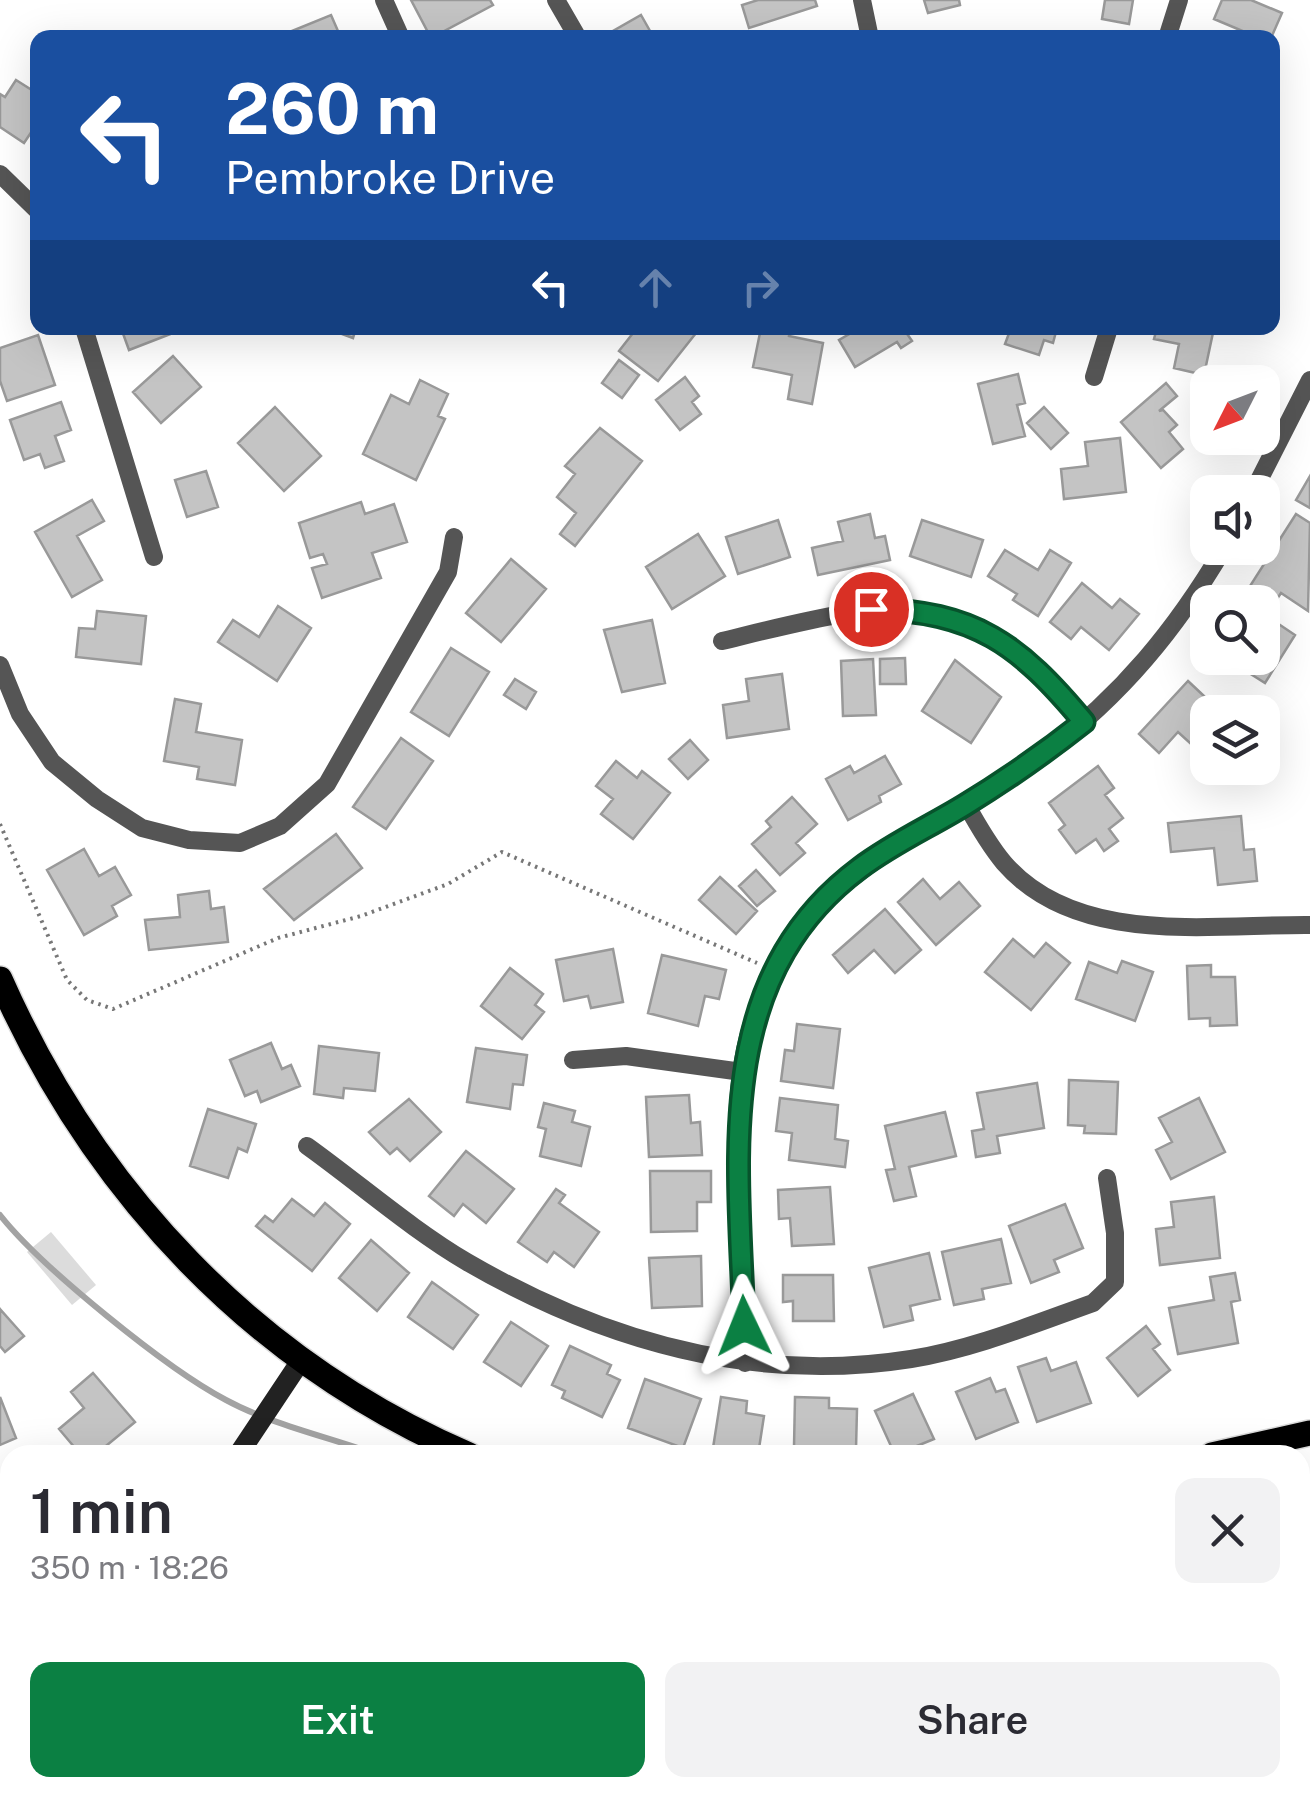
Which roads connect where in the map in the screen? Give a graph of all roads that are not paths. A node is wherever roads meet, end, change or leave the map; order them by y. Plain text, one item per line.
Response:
1 (384, 0) edge
2 (556, 0) edge
3 (862, 0) edge
4 (1179, 0) edge
5 (397, 30) edge
6 (573, 30) edge
7 (868, 30) edge
8 (1169, 30) edge
9 (0, 174) edge
10 (30, 203) edge
11 (86, 335) edge
12 (1107, 335) edge
13 (1094, 377) dead end
14 (1310, 380) edge
15 (1261, 475) edge
16 (454, 537) dead end
17 (154, 557) dead end
18 (1213, 565) edge
19 (722, 641) dead end
20 (0, 665) edge
21 (1084, 722) junction
22 (966, 804) junction
23 (1310, 925) edge
24 (0, 979) edge
25 (574, 1060) dead end
26 (742, 1072) junction
27 (307, 1146) dead end
28 (1107, 1178) dead end
29 (300, 1362) junction
30 (745, 1364) junction
31 (1310, 1433) edge
32 (245, 1445) edge
33 (449, 1445) edge
34 (1257, 1445) edge

1 - 5 street
2 - 6 street
3 - 7 street
4 - 8 street
9 - 10 street
11 - 17 street
12 - 13 street
14 - 15 street
16 - 20 street
18 - 21 street
19 - 21 street
21 - 22 street
22 - 23 street
22 - 26 street
24 - 29 main road
25 - 26 street
26 - 30 street
27 - 30 street
28 - 30 street
29 - 32 main road
29 - 33 main road
31 - 34 main road

